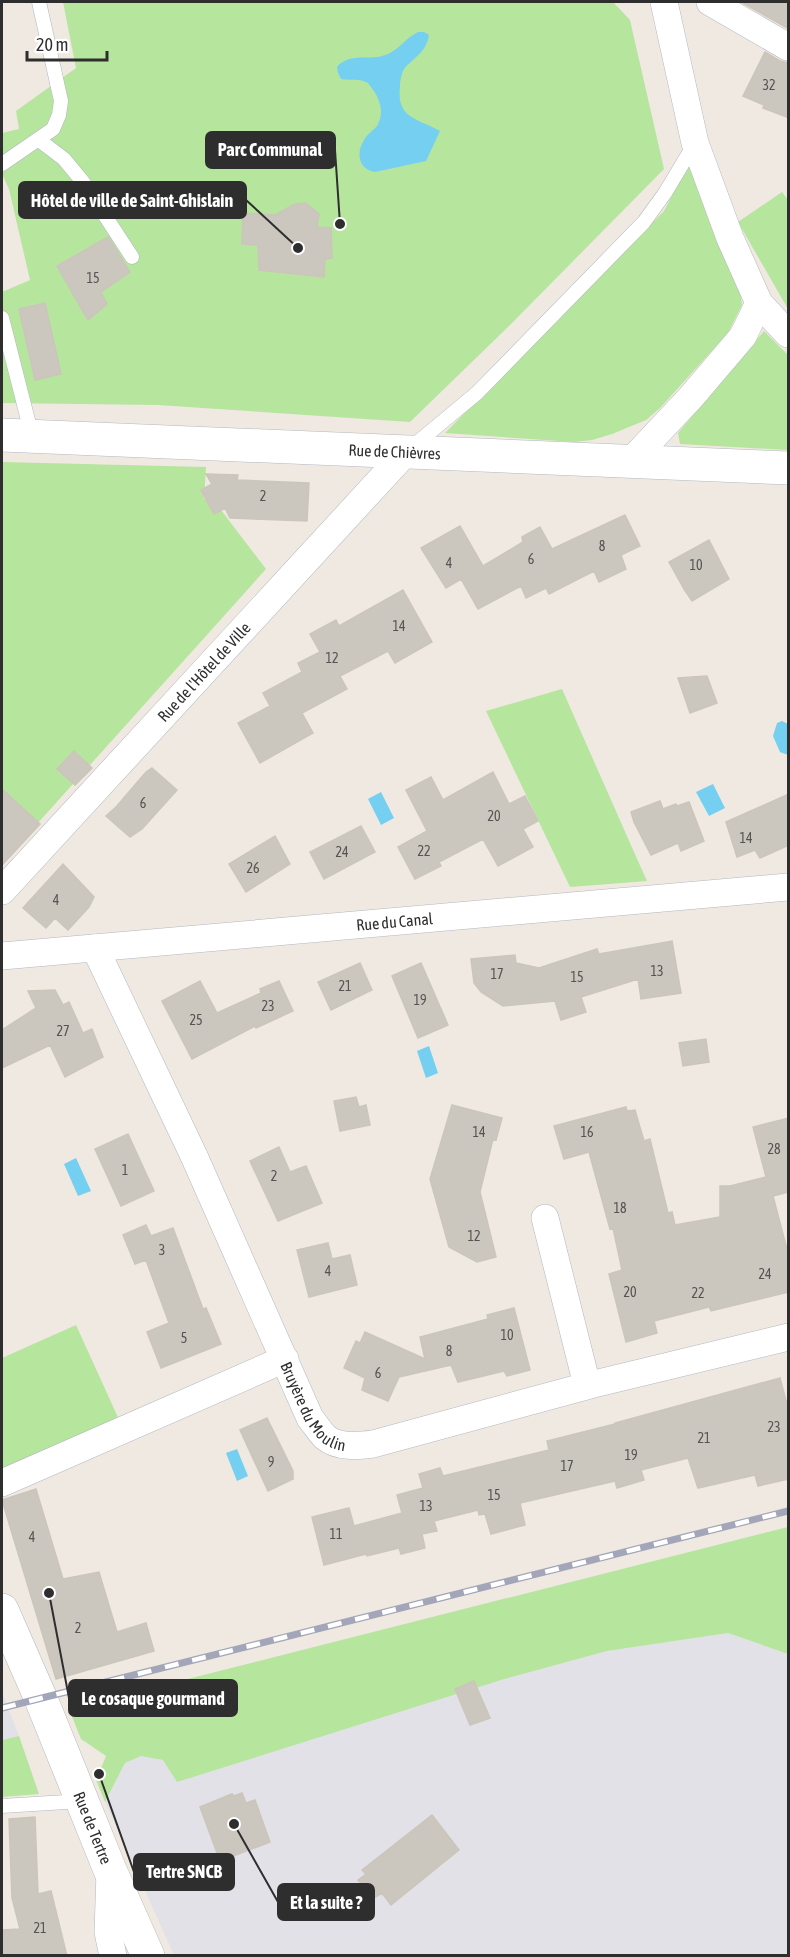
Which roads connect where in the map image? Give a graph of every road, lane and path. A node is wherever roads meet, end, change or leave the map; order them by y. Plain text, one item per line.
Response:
1 (39, 2) edge
2 (664, 2) edge
3 (710, 2) edge
4 (789, 47) edge
5 (39, 140) junction
6 (695, 143) junction
7 (2, 164) edge
8 (132, 257) dead end
9 (759, 303) junction
10 (2, 318) edge
11 (789, 334) edge
12 (17, 436) edge
13 (407, 452) junction
14 (631, 461) junction
15 (789, 468) edge
16 (789, 887) edge
17 (2, 891) edge
18 (96, 948) junction
19 (2, 956) edge
20 (545, 1218) dead end
21 (789, 1337) edge
22 (285, 1359) junction
23 (587, 1385) junction
24 (2, 1483) edge
25 (2, 1610) edge
26 (82, 1801) junction
27 (2, 1806) edge
28 (110, 1870) junction
29 (113, 1956) edge
30 (148, 1956) edge

1 - 5 lane
2 - 6 street
3 - 4 street
5 - 7 lane
5 - 8 lane
6 - 9 street
6 - 13 lane
9 - 11 street
9 - 14 street
10 - 12 lane
12 - 13 main road, Rue de Chièvres
13 - 14 main road, Rue de Chièvres
13 - 17 street, Rue de l'Hôtel de Ville
14 - 15 main road, Rue de Chièvres
16 - 18 street, Rue du Canal
18 - 19 street, Rue du Canal
18 - 22 street, Bruyère du Moulin
20 - 23 street
21 - 23 street, Bruyère du Moulin
22 - 23 street, Bruyère du Moulin
22 - 24 street
25 - 26 main road, Rue de Tertre
26 - 27 lane
26 - 28 main road, Rue de Tertre
28 - 29 street
28 - 30 main road, Rue de Tertre

